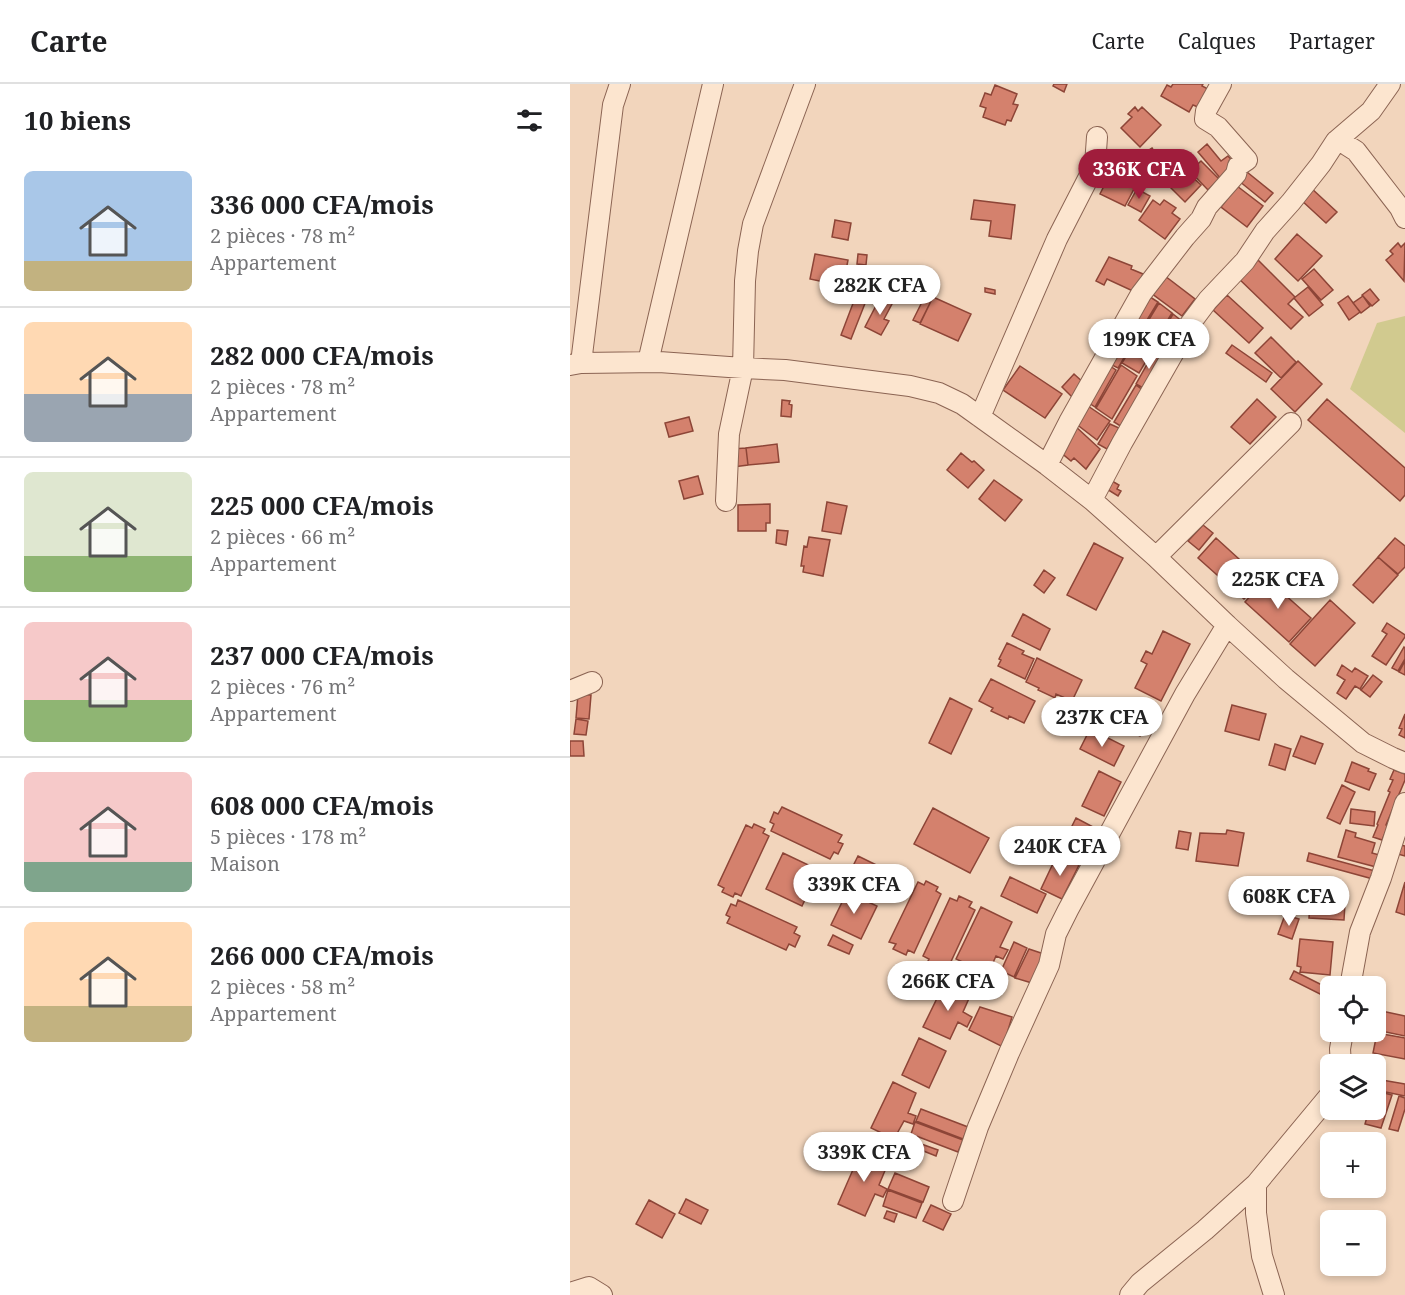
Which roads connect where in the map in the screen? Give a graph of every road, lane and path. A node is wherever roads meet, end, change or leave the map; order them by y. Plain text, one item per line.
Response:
1 (620, 84) edge
2 (713, 84) edge
3 (805, 84) edge
4 (1221, 84) edge
5 (1390, 84) edge
6 (1097, 137) dead end
7 (1336, 141) junction
8 (1405, 218) edge
9 (648, 362) junction
10 (576, 364) edge
11 (743, 368) junction
12 (980, 417) junction
13 (1291, 423) dead end
14 (1047, 465) junction
15 (1092, 500) junction
16 (726, 501) dead end
17 (1156, 557) junction
18 (1227, 625) junction
19 (592, 682) dead end
20 (570, 691) edge
21 (1405, 763) edge
22 (1405, 802) edge
23 (1352, 976) edge
24 (1320, 1107) edge
25 (1256, 1184) junction
26 (953, 1201) dead end
27 (571, 1295) edge
28 (602, 1295) edge
29 (1130, 1295) edge
30 (1274, 1295) edge

1 - 10 street
2 - 9 street
3 - 11 street
4 - 14 street
5 - 7 street
6 - 12 street
7 - 8 street
7 - 15 street
9 - 10 street
9 - 11 street
11 - 12 street
11 - 16 street
12 - 14 street
13 - 17 street
14 - 15 street
15 - 17 street
17 - 18 street
18 - 21 street
18 - 26 street
19 - 20 street
22 - 23 street
24 - 25 street
25 - 29 street
25 - 30 street
27 - 28 street

